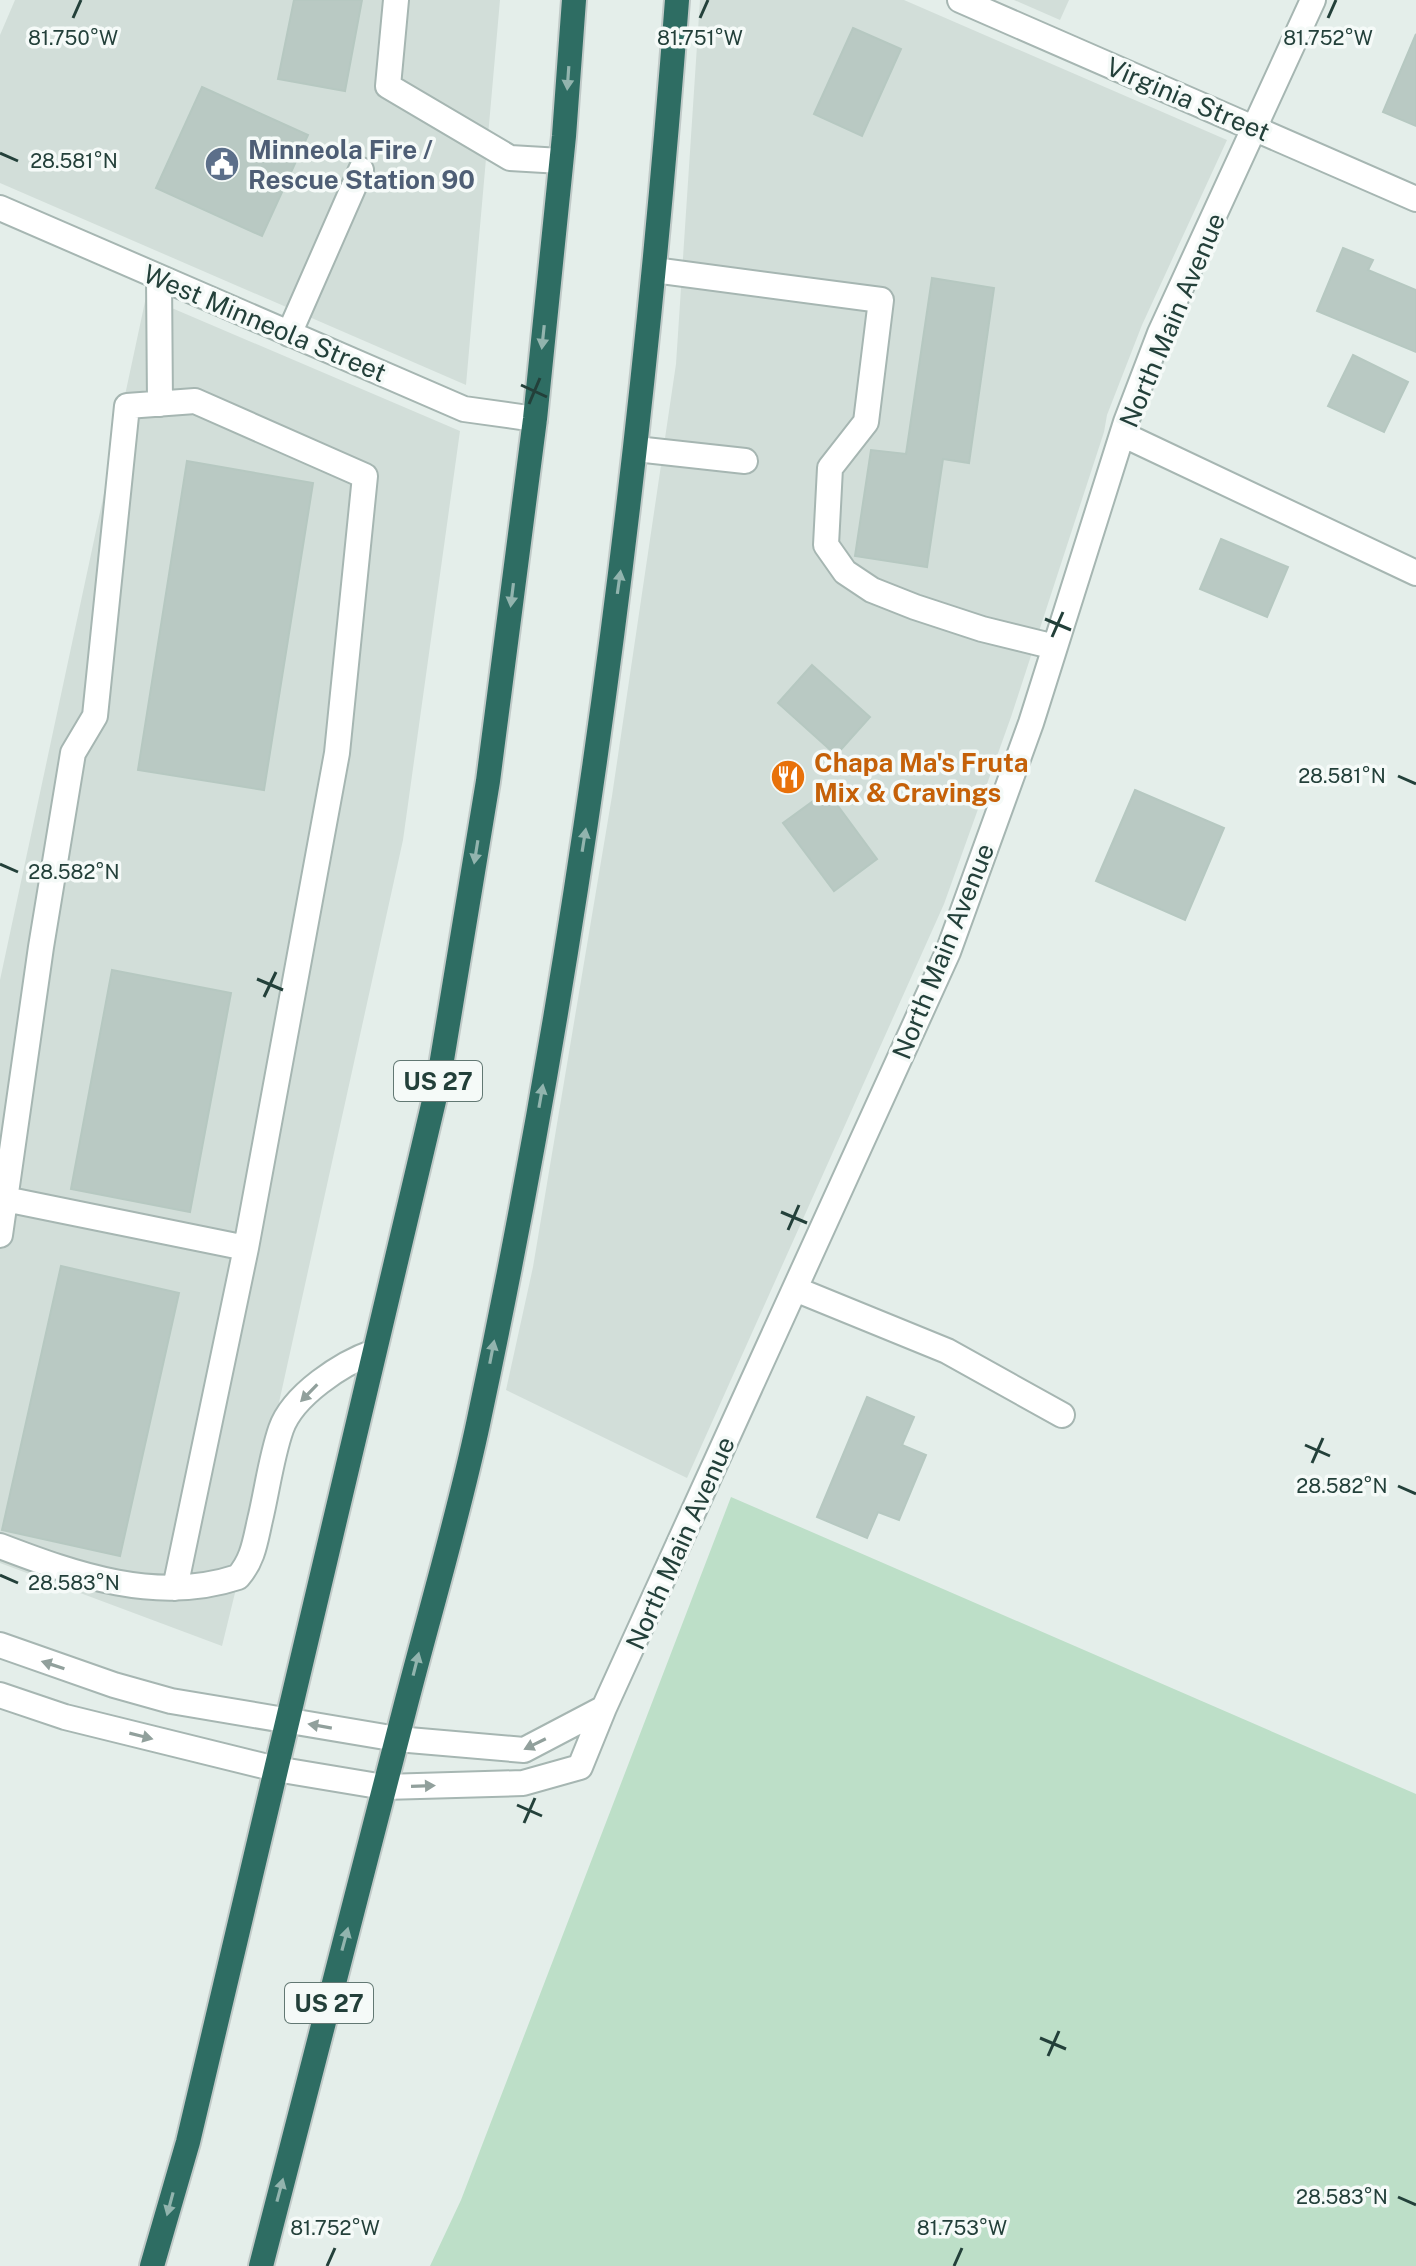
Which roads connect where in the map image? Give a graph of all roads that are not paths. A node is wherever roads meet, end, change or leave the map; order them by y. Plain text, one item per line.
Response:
1 (396, 0) edge
2 (574, 0) edge
3 (677, 0) edge
4 (960, 0) edge
5 (1313, 0) edge
6 (1255, 127) junction
7 (561, 161) junction
8 (361, 170) dead end
9 (1416, 199) edge
10 (0, 208) edge
11 (654, 270) junction
12 (159, 278) junction
13 (289, 334) junction
14 (160, 404) junction
15 (535, 419) junction
16 (1124, 435) junction
17 (636, 449) junction
18 (745, 461) dead end
19 (1416, 573) edge
20 (1055, 647) junction
21 (5, 1199) junction
22 (0, 1235) edge
23 (246, 1248) junction
24 (795, 1289) junction
25 (374, 1352) junction
26 (1062, 1415) dead end
27 (0, 1546) edge
28 (175, 1588) junction
29 (0, 1645) edge
30 (0, 1695) edge
31 (604, 1708) junction
32 (287, 1720) junction
33 (397, 1739) junction
34 (276, 1769) junction
35 (384, 1787) junction
36 (152, 2266) edge
37 (261, 2266) edge

1 - 7 street
2 -> 7 highway, US 27
3 - 11 highway, US 27
4 - 6 street, Virginia Street
5 - 6 street, North Main Avenue
6 - 9 street, Virginia Street
6 - 16 street, North Main Avenue
7 -> 15 highway, US 27
8 - 13 street
10 - 12 street, West Minneola Street
11 - 17 highway, US 27
11 - 20 street
12 - 13 street, West Minneola Street
12 - 14 street
13 - 15 street, West Minneola Street
14 - 21 street
14 - 23 street
15 -> 25 highway, US 27
16 - 19 street
16 - 20 street, North Main Avenue
17 - 18 street
33 -> 17 highway, US 27
20 - 24 street, North Main Avenue
21 - 22 street
21 - 23 street
23 - 28 street
24 - 26 street
24 - 31 street, North Main Avenue
25 -> 28 street
25 - 32 highway, US 27
27 - 28 street
32 -> 29 street
30 -> 34 street
31 -> 33 street
35 -> 31 street, North Main Avenue
33 -> 32 street
32 - 34 highway, US 27
33 - 35 highway, US 27
34 - 35 street
34 -> 36 highway, US 27
37 -> 35 highway, US 27

